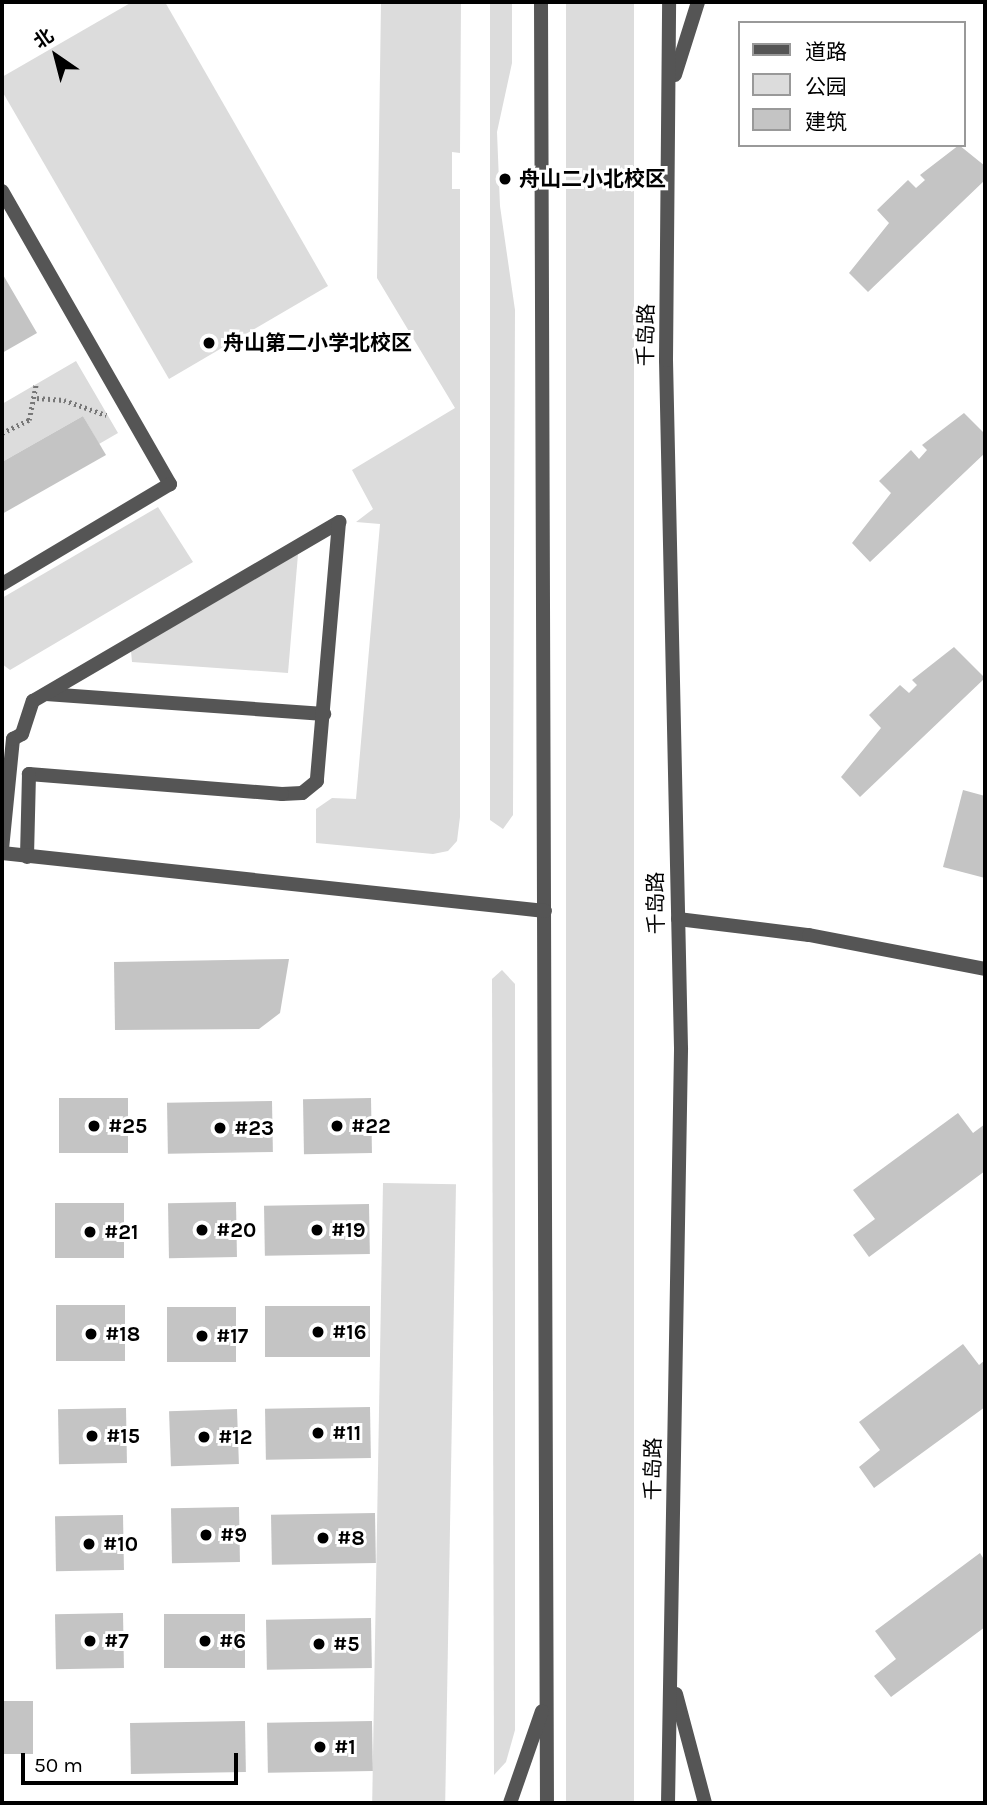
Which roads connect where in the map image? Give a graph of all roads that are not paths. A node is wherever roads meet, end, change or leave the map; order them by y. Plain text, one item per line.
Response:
1 (541, 2) edge
2 (669, 2) edge
3 (698, 2) edge
4 (671, 93) junction
5 (2, 191) edge
6 (2, 584) edge
7 (46, 694) junction
8 (324, 714) junction
9 (2, 851) edge
10 (27, 857) junction
11 (545, 911) junction
12 (678, 919) junction
13 (985, 969) edge
14 (670, 1671) junction
15 (547, 1697) junction
16 (510, 1803) edge
17 (547, 1803) edge
18 (668, 1803) edge
19 (705, 1803) edge

1 - 11 street
2 - 4 street, 千岛路
3 - 4 street
4 - 12 street, 千岛路
5 - 6 street
7 - 8 street
7 - 8 street
7 - 9 street
8 - 10 street
9 - 10 street
10 - 11 street
11 - 15 street
12 - 13 street
12 - 14 street, 千岛路
14 - 18 street, 千岛路
14 - 19 street
15 - 16 street
15 - 17 street

